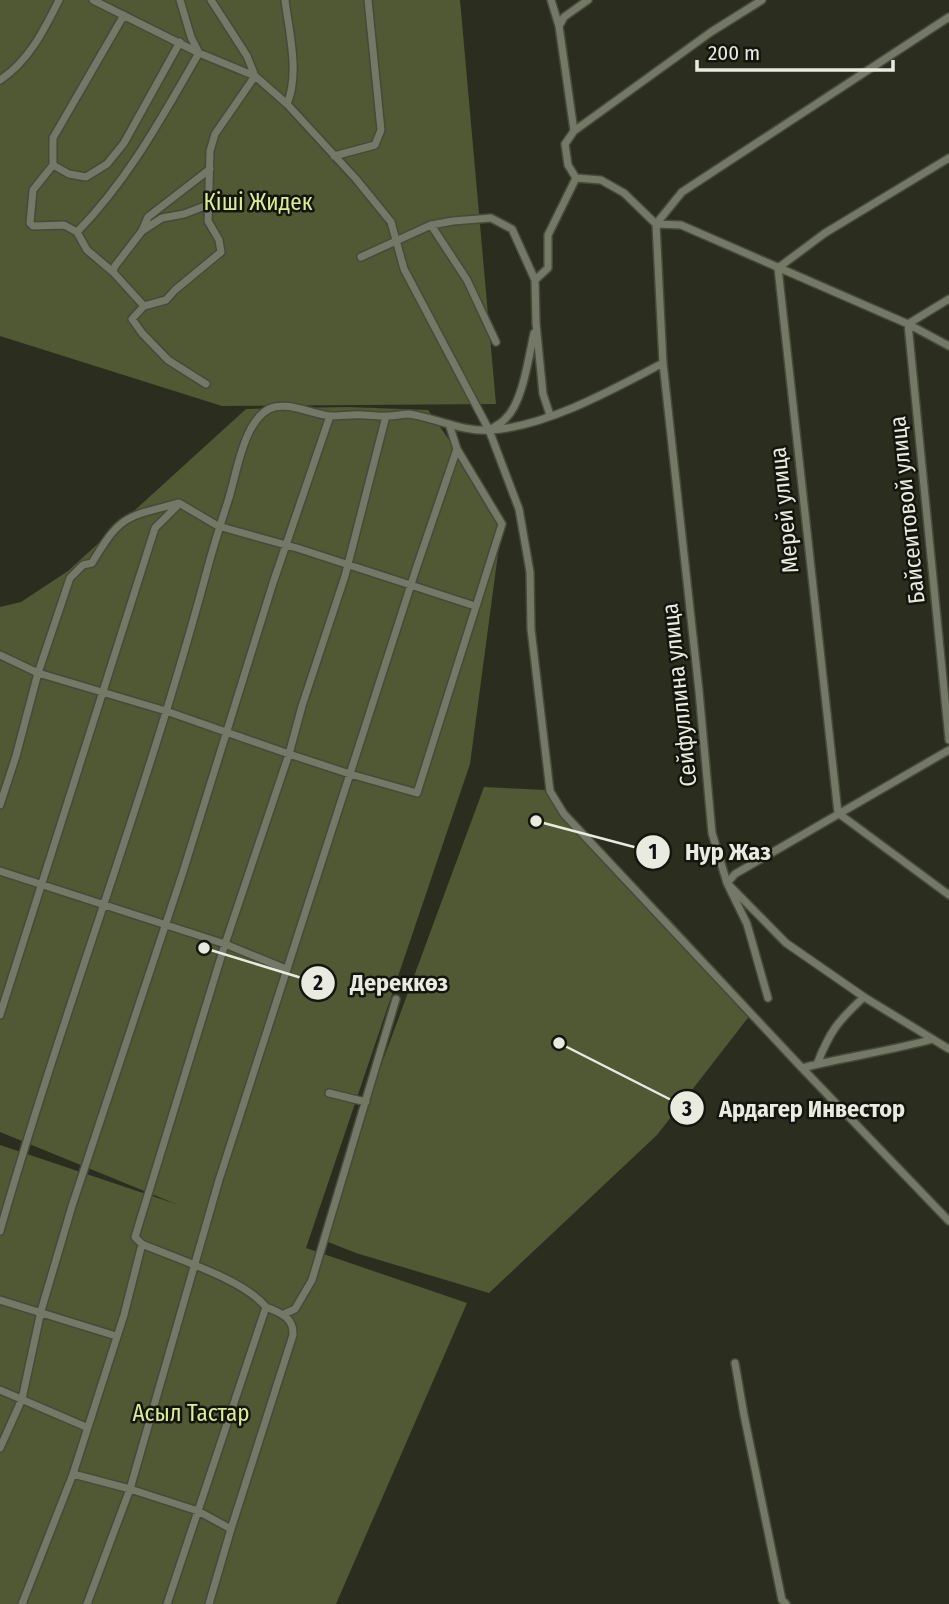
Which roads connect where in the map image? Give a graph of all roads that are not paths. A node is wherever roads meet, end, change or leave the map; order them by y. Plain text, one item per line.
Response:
1 (59, 0) edge
2 (93, 0) edge
3 (180, 0) edge
4 (211, 0) edge
5 (285, 0) edge
6 (368, 0) edge
7 (551, 0) edge
8 (589, 0) edge
9 (762, 0) edge
10 (124, 15) junction
11 (949, 17) edge
12 (559, 26) junction
13 (180, 42) junction
14 (200, 53) junction
15 (255, 76) junction
16 (0, 80) edge
17 (287, 104) junction
18 (574, 131) junction
19 (334, 156) junction
20 (949, 158) edge
21 (53, 165) junction
22 (210, 169) junction
23 (576, 178) junction
24 (210, 204) junction
25 (656, 224) junction
26 (432, 225) junction
27 (142, 231) junction
28 (76, 232) junction
29 (396, 242) junction
30 (361, 257) dead end
31 (778, 268) junction
32 (113, 272) junction
33 (535, 280) junction
34 (949, 299) edge
35 (144, 306) junction
36 (536, 323) junction
37 (908, 324) junction
38 (496, 342) dead end
39 (949, 346) edge
40 (663, 363) junction
41 (206, 384) dead end
42 (550, 415) junction
43 (330, 416) junction
44 (386, 416) junction
45 (449, 424) junction
46 (489, 430) junction
47 (457, 449) junction
48 (179, 503) junction
49 (218, 526) junction
50 (285, 546) junction
51 (349, 565) junction
52 (411, 585) junction
53 (475, 606) junction
54 (0, 655) edge
55 (38, 673) junction
56 (104, 693) junction
57 (166, 711) junction
58 (226, 733) junction
59 (949, 740) edge
60 (949, 750) edge
61 (289, 754) junction
62 (350, 774) junction
63 (0, 805) edge
64 (838, 813) junction
65 (0, 871) edge
66 (727, 883) junction
67 (42, 885) junction
68 (949, 895) edge
69 (104, 905) junction
70 (164, 925) junction
71 (225, 944) junction
72 (286, 970) junction
73 (864, 997) junction
74 (768, 998) dead end
75 (396, 999) dead end
76 (0, 1015) edge
77 (933, 1039) junction
78 (949, 1049) edge
79 (817, 1064) junction
80 (802, 1068) junction
81 (329, 1093) dead end
82 (366, 1102) junction
83 (949, 1221) edge
84 (0, 1231) edge
85 (142, 1244) junction
86 (195, 1266) junction
87 (0, 1300) edge
88 (266, 1307) junction
89 (41, 1311) junction
90 (285, 1314) junction
91 (116, 1336) junction
92 (735, 1363) dead end
93 (0, 1390) edge
94 (22, 1399) junction
95 (86, 1427) junction
96 (0, 1448) edge
97 (73, 1474) junction
98 (130, 1489) junction
99 (198, 1511) junction
100 (231, 1529) junction
101 (22, 1604) edge
102 (87, 1604) edge
103 (167, 1604) edge
104 (209, 1604) edge
105 (786, 1604) edge

1 - 16 street
2 - 10 street
3 - 14 street
4 - 15 street
5 - 17 street
6 - 19 street
7 - 12 street
8 - 12 street
9 - 18 street
10 - 13 street
10 - 21 street
11 - 25 street
12 - 18 street
13 - 14 street
13 - 21 street
14 - 15 street
14 - 28 street
15 - 17 street
15 - 22 street
17 - 19 street
18 - 23 street
19 - 29 street
20 - 31 street
21 - 28 street
22 - 24 street
22 - 27 street
23 - 25 street
23 - 33 street
24 - 27 street
24 - 35 street
25 - 31 street
25 - 40 street, Сейфуллина улица
26 - 29 street
26 - 33 street
26 - 38 street
27 - 32 street
28 - 32 street
29 - 30 street
29 - 46 street
31 - 37 street
31 - 64 street, Мерей улица
32 - 35 street
33 - 36 street
34 - 37 street
35 - 41 street
36 - 42 street
36 - 46 street
37 - 39 street
37 - 59 street, Байсеитовой улица
40 - 42 street
40 - 66 street, Сейфуллина улица
42 - 46 street
43 - 44 street
43 - 49 street
43 - 50 street
44 - 45 street
44 - 51 street
45 - 46 street
45 - 47 street
46 - 80 street
47 - 52 street
47 - 53 street
48 - 49 street
48 - 55 street
48 - 56 street
49 - 50 street
49 - 57 street
50 - 51 street
50 - 58 street
51 - 52 street
51 - 61 street
52 - 53 street
52 - 62 street
53 - 62 street
54 - 55 street
55 - 56 street
55 - 63 street
56 - 57 street
56 - 67 street
57 - 58 street
57 - 69 street
58 - 61 street
58 - 70 street
60 - 64 street
61 - 62 street
61 - 71 street
62 - 72 street
64 - 66 street
64 - 68 street
65 - 67 street
66 - 73 street, Сейфуллина улица
66 - 74 street
67 - 69 street
67 - 76 street
69 - 70 street
69 - 84 street
70 - 71 street
70 - 89 street
71 - 72 street
71 - 85 street
72 - 86 street
73 - 77 street, Сейфуллина улица
73 - 79 street
75 - 82 street
77 - 78 street, Сейфуллина улица
77 - 79 street
79 - 80 street
80 - 83 street
81 - 82 street
82 - 90 street
85 - 86 street
85 - 91 street
86 - 88 street
86 - 98 street
87 - 89 street
88 - 90 street
88 - 99 street
89 - 91 street
89 - 94 street
90 - 100 street
91 - 95 street
92 - 105 street
93 - 94 street
94 - 95 street
94 - 96 street
95 - 97 street
97 - 98 street
97 - 101 street
98 - 99 street
98 - 102 street
99 - 100 street
99 - 103 street
100 - 104 street

